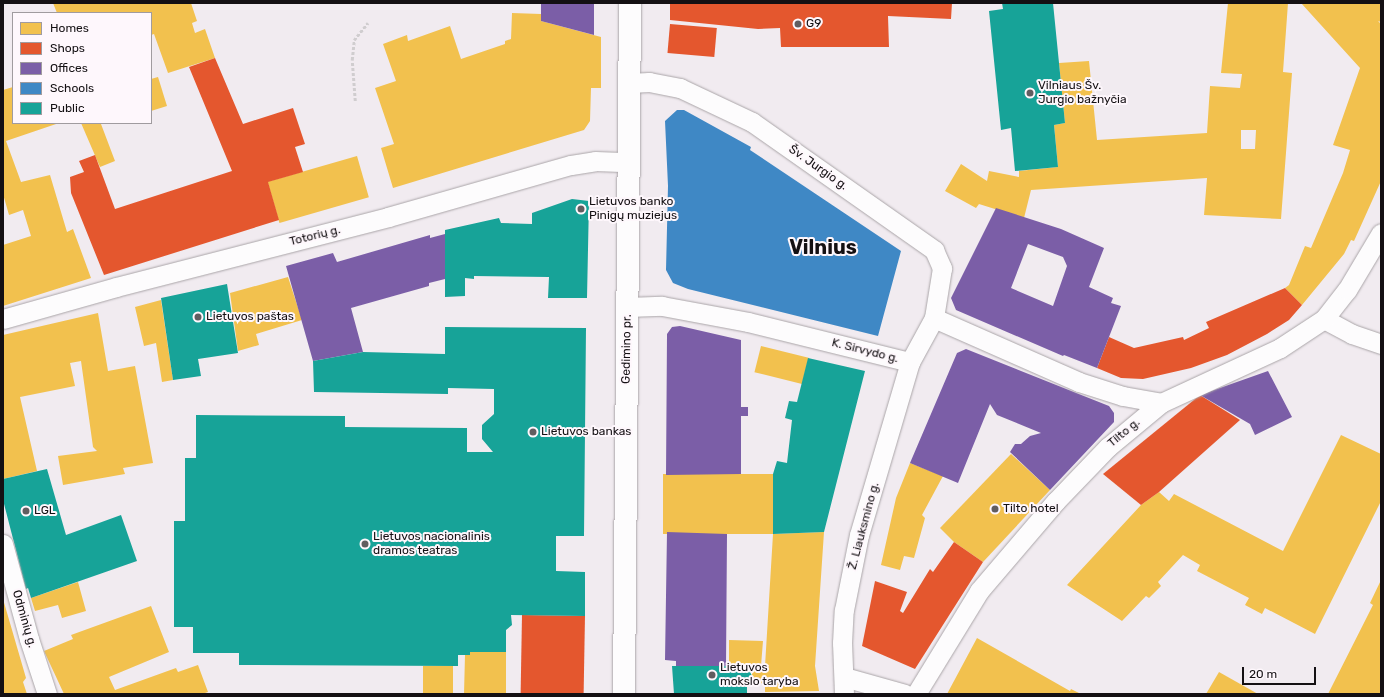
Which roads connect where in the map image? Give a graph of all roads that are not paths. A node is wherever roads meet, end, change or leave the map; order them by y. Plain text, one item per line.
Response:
1 (630, 3) edge
2 (629, 83) junction
3 (628, 162) junction
4 (1381, 233) edge
5 (627, 306) junction
6 (934, 318) junction
7 (3, 320) edge
8 (1324, 320) junction
9 (1381, 344) edge
10 (910, 362) junction
11 (1161, 402) junction
12 (3, 544) edge
13 (844, 686) edge
14 (48, 694) edge
15 (624, 694) edge
16 (905, 694) edge
17 (916, 694) edge

1 - 2 main road, Gedimino pr.
2 - 3 main road, Gedimino pr.
2 - 6 street, Šv. Jurgio g.
3 - 5 main road, Gedimino pr.
3 - 7 street, Totorių g.
4 - 8 street, Tilto g.
5 - 10 street, K. Sirvydo g.
5 - 15 main road, Gedimino pr.
6 - 10 street, K. Sirvydo g.
6 - 11 street
8 - 9 street
8 - 11 street, Tilto g.
10 - 13 street, Ž. Liauksmino g.
11 - 17 street, Tilto g.
12 - 14 street, Odminių g.
13 - 16 street

